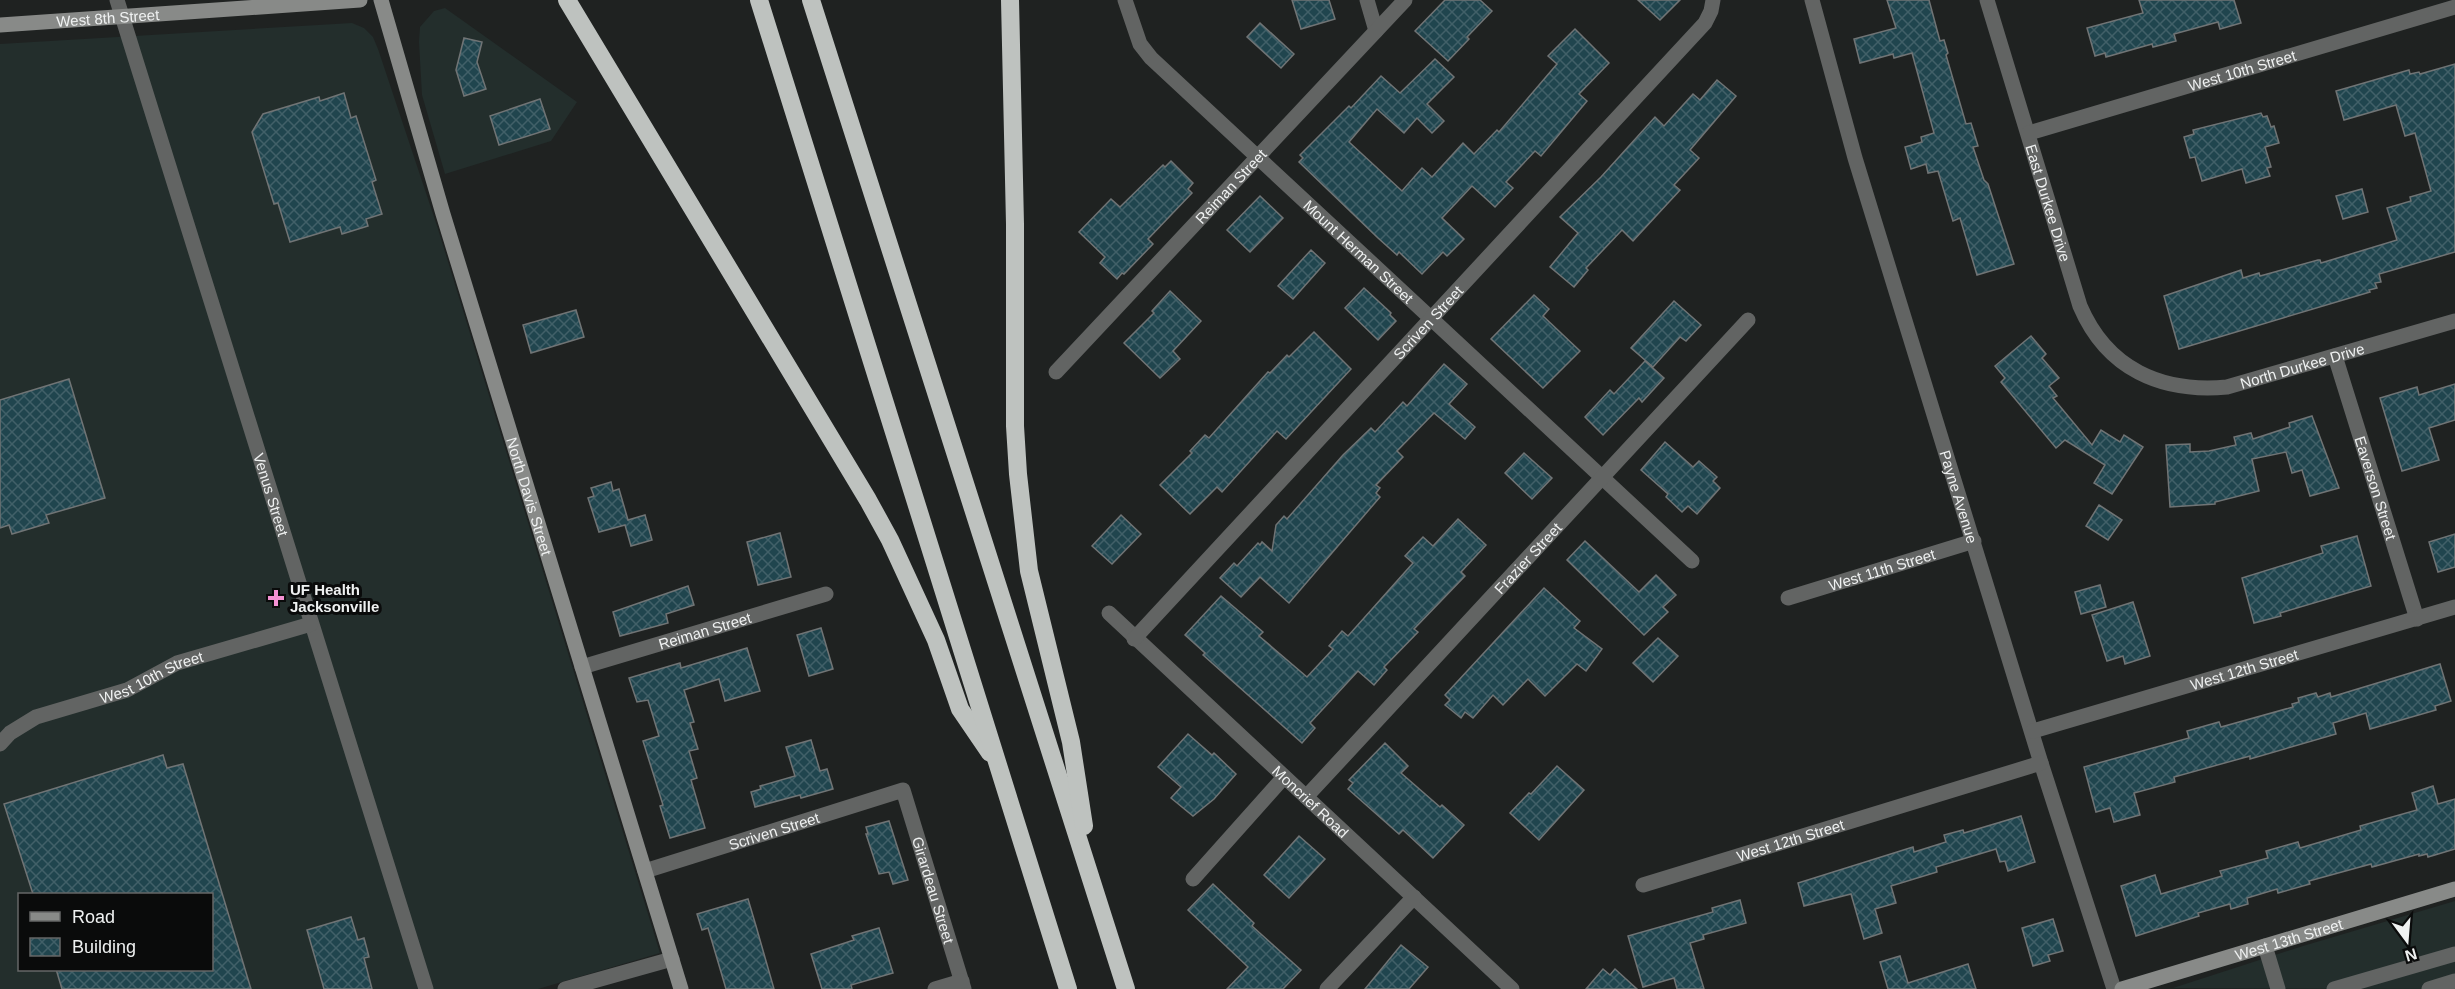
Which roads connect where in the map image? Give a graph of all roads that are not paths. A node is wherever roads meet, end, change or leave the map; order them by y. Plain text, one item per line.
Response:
1 (117, 0) edge
2 (360, 0) edge
3 (381, 0) edge
4 (555, 0) edge
5 (759, 0) edge
6 (811, 0) edge
7 (1010, 0) edge
8 (1125, 0) edge
9 (1367, 0) edge
10 (1405, 0) edge
11 (1713, 0) edge
12 (1812, 0) edge
13 (1987, 0) edge
14 (2455, 7) edge
15 (571, 8) edge
16 (122, 18) junction
17 (0, 25) edge
18 (1376, 31) junction
19 (2029, 133) junction
20 (1257, 158) junction
21 (1430, 319) junction
22 (1748, 320) dead end
23 (2455, 321) edge
24 (2335, 356) junction
25 (1056, 372) dead end
26 (2149, 378) joint
27 (1602, 478) junction
28 (1974, 541) junction
29 (1692, 561) dead end
30 (826, 594) dead end
31 (1788, 598) dead end
32 (2455, 608) edge
33 (1108, 613) dead end
34 (2417, 619) junction
35 (311, 624) junction
36 (1134, 639) junction
37 (582, 667) junction
38 (2033, 731) junction
39 (0, 744) edge
40 (2041, 763) junction
41 (1001, 769) junction
42 (1284, 777) junction
43 (903, 790) joint
44 (1306, 797) junction
45 (645, 871) junction
46 (1193, 879) dead end
47 (1093, 885) junction
48 (1643, 885) dead end
49 (2455, 889) edge
50 (1414, 897) junction
51 (2265, 946) junction
52 (2455, 954) edge
53 (672, 958) junction
54 (2455, 981) edge
55 (963, 985) edge
56 (426, 989) edge
57 (566, 989) edge
58 (681, 989) edge
59 (935, 989) edge
60 (1068, 989) edge
61 (1126, 989) edge
62 (1327, 989) edge
63 (1512, 989) edge
64 (2114, 989) edge
65 (2122, 989) edge
66 (2278, 989) edge
67 (2334, 989) edge
68 (2429, 989) edge

1 - 16 street, Venus Street
2 - 16 street, West 8th Street
3 - 37 street, North Davis Street
4 - 15 highway
5 - 41 highway
6 - 47 highway
7 - 47 highway
8 - 20 street, Mount Herman Street
9 - 18 street
10 - 18 street, Reiman Street
11 - 21 street, Scriven Street
12 - 28 street, Payne Avenue
13 - 19 street, East Durkee Drive
14 - 19 street, West 10th Street
15 - 41 highway
16 - 17 street, West 8th Street
16 - 35 street, Venus Street
18 - 20 street, Reiman Street
19 - 26 street, East Durkee Drive
20 - 21 street, Mount Herman Street
20 - 25 street, Reiman Street
21 - 27 street, Mount Herman Street
21 - 36 street, Scriven Street
22 - 27 street, Frazier Street
23 - 24 street, North Durkee Drive
24 - 26 street, North Durkee Drive
24 - 34 street, Eaverson Street
27 - 29 street, Mount Herman Street
27 - 44 street, Frazier Street
28 - 31 street, West 11th Street
28 - 38 street, Payne Avenue
30 - 37 street, Reiman Street
32 - 34 street, West 12th Street
33 - 36 street, Moncrief Road
34 - 38 street, West 12th Street
35 - 39 street, West 10th Street
35 - 56 street, Venus Street
36 - 42 street, Moncrief Road
37 - 45 street, North Davis Street
38 - 40 street, Payne Avenue
40 - 48 street, West 12th Street
40 - 64 street, Payne Avenue
41 - 60 highway
42 - 44 street, Moncrief Road
42 - 46 street
43 - 45 street, Scriven Street
43 - 55 street, Girardeau Street
44 - 50 street, Moncrief Road
45 - 53 street, North Davis Street
47 - 61 highway
49 - 51 street, West 13th Street
50 - 62 street
50 - 63 street, Moncrief Road
51 - 65 street, West 13th Street
51 - 66 street
52 - 67 street
53 - 57 street
53 - 58 street, North Davis Street
54 - 68 street
55 - 59 street

